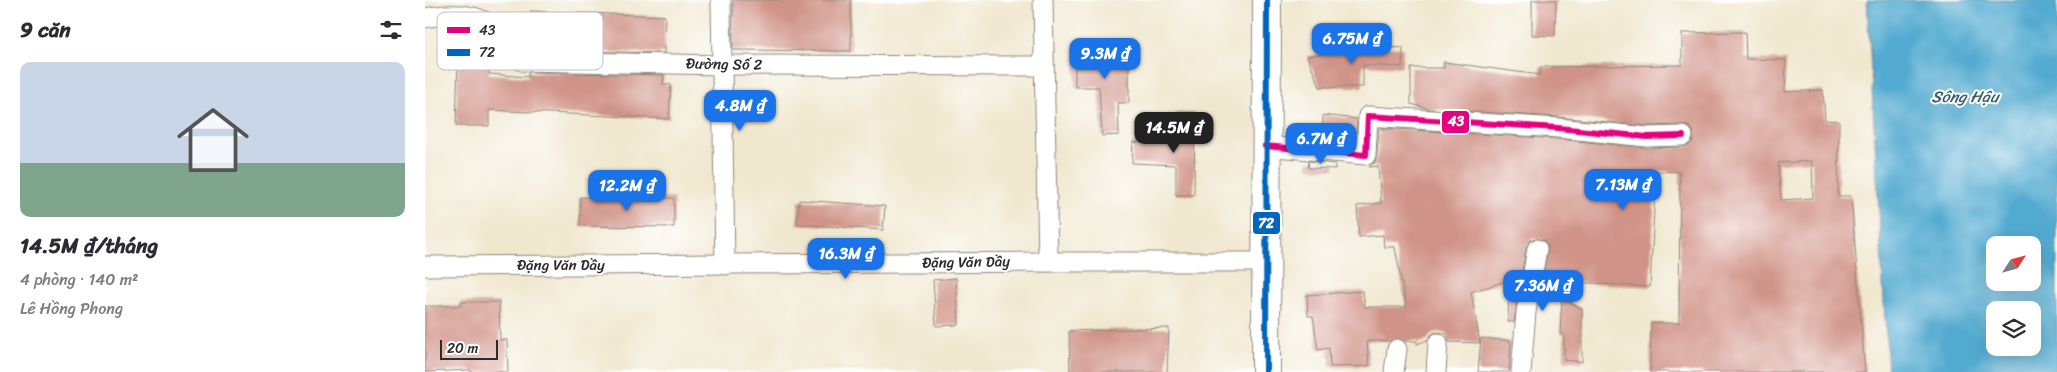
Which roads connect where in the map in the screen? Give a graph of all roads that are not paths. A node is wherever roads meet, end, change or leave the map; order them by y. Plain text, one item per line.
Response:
1 (721, 0) edge
2 (1043, 0) edge
3 (1267, 0) edge
4 (603, 62) edge
5 (722, 64) junction
6 (1043, 66) junction
7 (1683, 136) dead end
8 (1265, 146) junction
9 (1537, 248) dead end
10 (1048, 262) junction
11 (1267, 262) junction
12 (725, 265) junction
13 (425, 266) edge
14 (1438, 343) dead end
15 (1397, 349) dead end
16 (1266, 372) edge
17 (1395, 372) edge
18 (1436, 372) edge
19 (1521, 372) edge

1 - 5 street
2 - 6 street
3 - 8 highway
4 - 5 street, Đường Số 2
5 - 6 street, Đường Số 2
5 - 12 street
6 - 10 street
7 - 8 street
8 - 11 highway
9 - 19 street
10 - 11 street, Đặng Văn Dầy
10 - 12 street, Đặng Văn Dầy
11 - 16 highway
12 - 13 street, Đặng Văn Dầy
14 - 18 street
15 - 17 street

